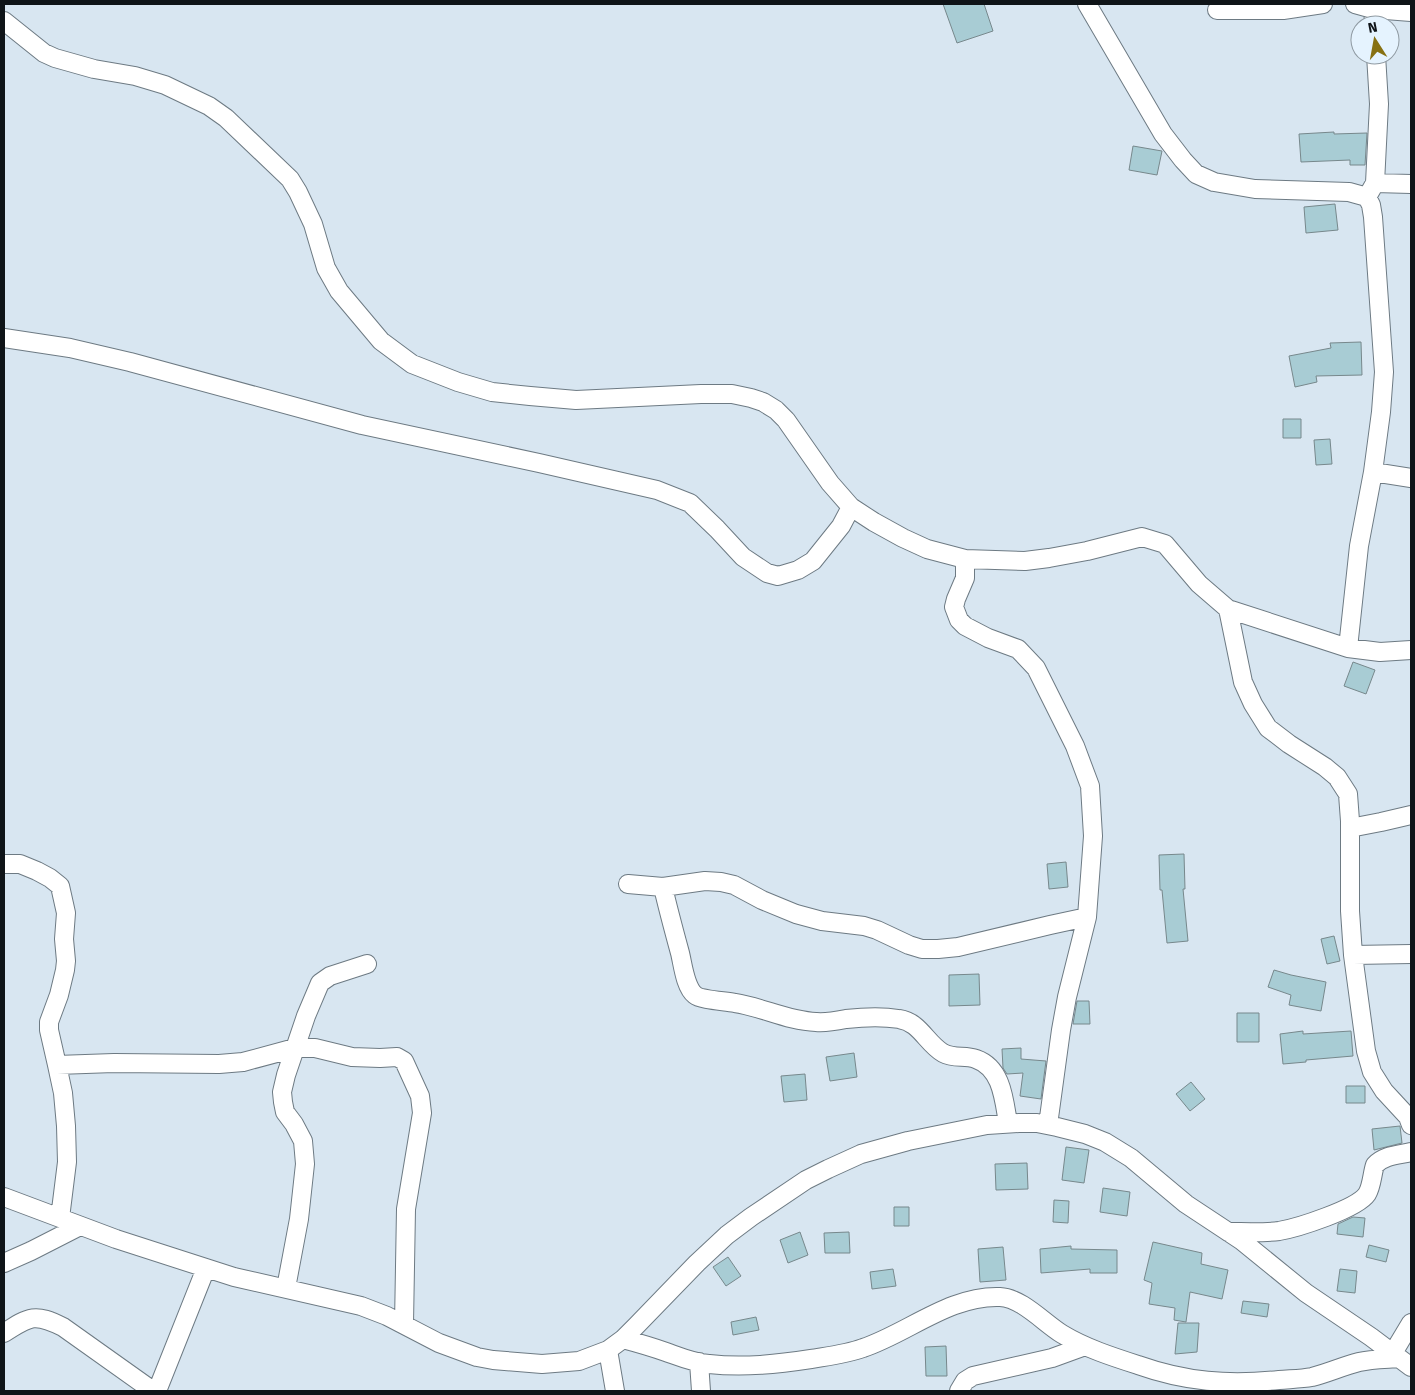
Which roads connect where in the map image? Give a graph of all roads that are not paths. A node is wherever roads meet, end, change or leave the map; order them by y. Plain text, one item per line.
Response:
1 (1087, 4) edge
2 (1323, 4) edge
3 (1355, 4) edge
4 (1217, 10) dead end
5 (1373, 12) edge
6 (1411, 12) edge
7 (4, 21) edge
8 (1377, 65) edge
9 (1411, 184) edge
10 (1371, 190) junction
11 (4, 338) edge
12 (1373, 472) junction
13 (1411, 478) edge
14 (851, 507) junction
15 (965, 559) junction
16 (1228, 609) junction
17 (1348, 648) junction
18 (1411, 650) edge
19 (1411, 815) edge
20 (1350, 828) junction
21 (4, 864) edge
22 (628, 884) dead end
23 (663, 887) junction
24 (1088, 917) junction
25 (1411, 954) edge
26 (1353, 956) junction
27 (367, 964) dead end
28 (295, 1048) junction
29 (57, 1065) junction
30 (1008, 1123) junction
31 (1048, 1125) junction
32 (1411, 1125) edge
33 (1411, 1152) edge
34 (4, 1197) edge
35 (60, 1218) junction
36 (80, 1226) junction
37 (1228, 1232) junction
38 (4, 1263) edge
39 (206, 1268) junction
40 (286, 1288) junction
41 (1411, 1323) edge
42 (404, 1324) junction
43 (4, 1333) edge
44 (623, 1339) junction
45 (1085, 1346) junction
46 (608, 1350) junction
47 (1401, 1359) edge
48 (699, 1362) junction
49 (155, 1391) edge
50 (615, 1391) edge
51 (701, 1391) edge
52 (959, 1391) edge

1 - 10 street
2 - 4 street
3 - 5 street
5 - 6 street
7 - 14 street
8 - 10 street
9 - 10 street
10 - 12 street
11 - 14 street
12 - 13 street
12 - 17 street
14 - 15 street
15 - 16 street
15 - 24 street
16 - 17 street
16 - 20 street
17 - 18 street
19 - 20 street
20 - 26 street
21 - 29 street
22 - 23 street
23 - 24 street
23 - 30 street
24 - 31 street
25 - 26 street
26 - 32 street
27 - 28 street
28 - 29 street
28 - 40 street
28 - 42 street
29 - 35 street
30 - 31 street
30 - 44 street
31 - 37 street
33 - 37 street
34 - 35 street
35 - 36 street
36 - 38 street
36 - 39 street
37 - 47 street
39 - 40 street
39 - 49 street
40 - 42 street
41 - 47 street
42 - 46 street
43 - 49 street
44 - 46 street
44 - 48 street
45 - 47 street
45 - 48 street
45 - 52 street
46 - 50 street
48 - 51 street

